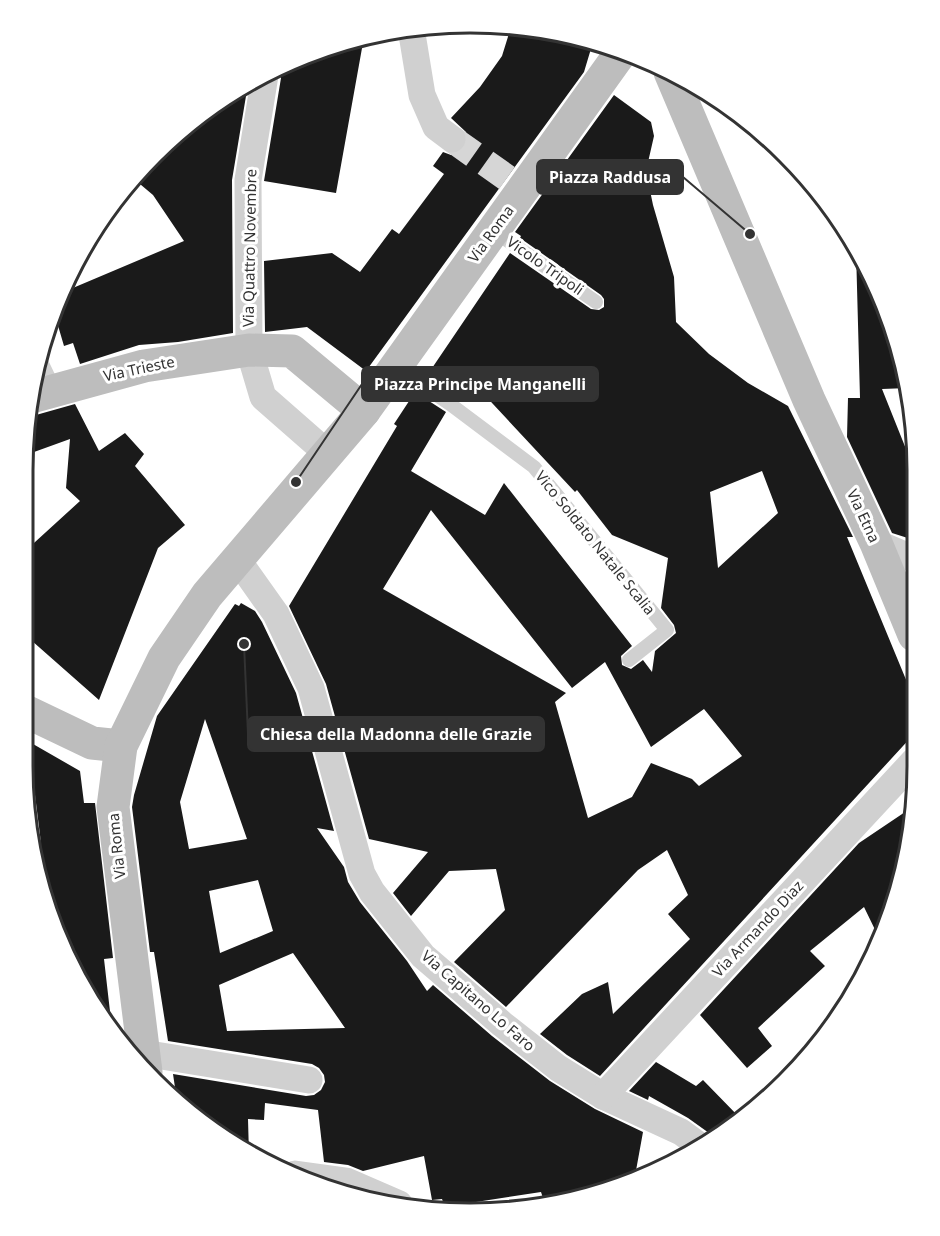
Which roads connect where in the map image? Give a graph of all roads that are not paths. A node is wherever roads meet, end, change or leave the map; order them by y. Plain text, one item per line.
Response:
1 (412, 37) edge
2 (617, 59) edge
3 (676, 85) edge
4 (263, 86) edge
5 (452, 139) tunnel mouth
6 (494, 231) junction
7 (596, 302) dead end
8 (249, 350) junction
9 (41, 384) edge
10 (380, 388) junction
11 (328, 454) junction
12 (876, 543) junction
13 (907, 556) edge
14 (230, 567) junction
15 (907, 618) edge
16 (629, 660) dead end
17 (33, 715) edge
18 (121, 746) junction
19 (907, 769) edge
20 (144, 1057) edge
21 (150, 1064) edge
22 (309, 1080) dead end
23 (603, 1096) junction
24 (693, 1141) edge
25 (325, 1178) edge
26 (369, 1191) edge

1 - 5 street
2 - 6 street, Via Roma
3 - 12 street, Via Etna
4 - 8 street, Via Quattro Novembre
6 - 7 lane, Vicolo Tripoli
6 - 10 street, Via Roma
8 - 9 street, Via Trieste
8 - 10 street, Via Trieste
8 - 11 street, Via Quattro Novembre
10 - 11 street, Via Roma
10 - 16 lane, Vico Soldato Natale Scalia
11 - 14 street, Via Roma
12 - 13 street
12 - 15 street, Via Etna
14 - 18 street, Via Roma
14 - 23 street, Via Capitano Lo Faro
17 - 18 street
18 - 20 street, Via Roma
19 - 23 street, Via Armando Diaz
21 - 22 street
23 - 24 street, Via Capitano Lo Faro
25 - 26 street

